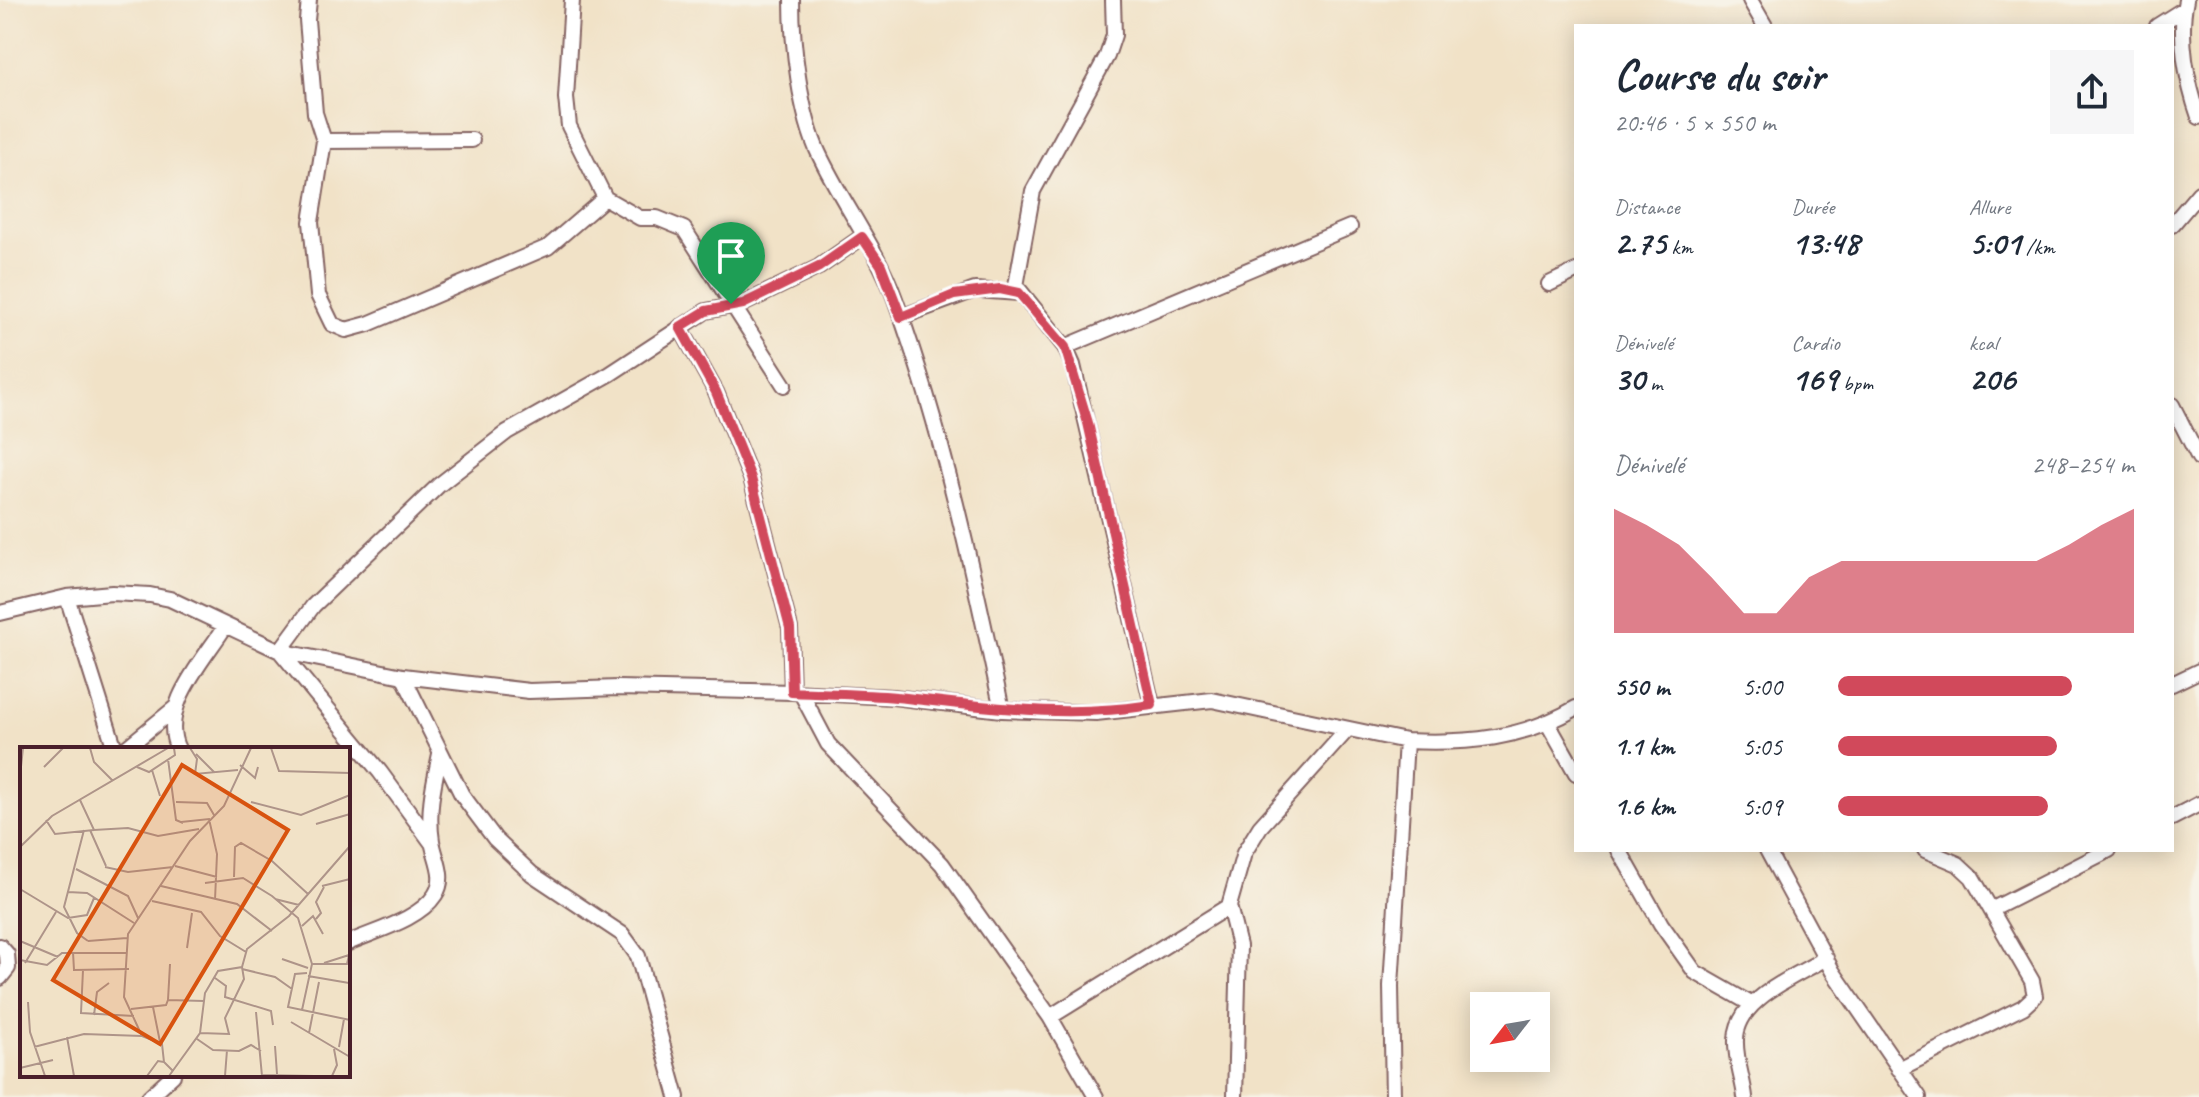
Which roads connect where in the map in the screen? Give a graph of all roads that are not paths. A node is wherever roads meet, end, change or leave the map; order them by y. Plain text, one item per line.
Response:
1 (309, 0) edge
2 (572, 0) edge
3 (792, 0) edge
4 (1113, 0) edge
5 (1750, 0) edge
6 (2185, 4) edge
7 (1764, 24) edge
8 (2160, 24) edge
9 (2199, 117) edge
10 (472, 140) dead end
11 (324, 141) junction
12 (2199, 193) edge
13 (605, 198) junction
14 (2174, 223) edge
15 (1350, 227) dead end
16 (862, 237) junction
17 (1574, 272) edge
18 (1549, 284) dead end
19 (1019, 293) junction
20 (731, 304) junction
21 (901, 317) junction
22 (680, 327) junction
23 (1065, 347) junction
24 (784, 385) dead end
25 (2174, 409) edge
26 (2199, 458) edge
27 (67, 597) junction
28 (0, 613) edge
29 (224, 628) junction
30 (280, 651) junction
31 (2199, 671) edge
32 (403, 676) junction
33 (2174, 683) edge
34 (796, 692) junction
35 (1152, 705) junction
36 (175, 708) junction
37 (1574, 709) edge
38 (1002, 710) junction
39 (1547, 722) junction
40 (1348, 729) junction
41 (1406, 741) junction
42 (114, 747) edge
43 (127, 747) edge
44 (177, 747) edge
45 (440, 754) junction
46 (1574, 769) edge
47 (2199, 804) edge
48 (2174, 817) edge
49 (432, 843) junction
50 (1620, 852) edge
51 (1768, 852) edge
52 (1930, 852) edge
53 (2105, 852) edge
54 (1229, 906) junction
55 (1991, 910) junction
56 (350, 942) edge
57 (0, 946) edge
58 (1826, 958) junction
59 (0, 978) edge
60 (1751, 1004) junction
61 (1050, 1017) junction
62 (1899, 1069) junction
63 (171, 1077) edge
64 (149, 1097) edge
65 (677, 1097) edge
66 (1096, 1097) edge
67 (1235, 1097) edge
68 (1393, 1097) edge
69 (1745, 1097) edge
70 (1919, 1097) edge

1 - 11 street
2 - 13 street
3 - 16 street
4 - 19 street
5 - 7 street
6 - 8 street
6 - 9 street
10 - 11 street
11 - 13 street
12 - 14 street
13 - 20 street
15 - 23 street
16 - 20 street
16 - 21 street
17 - 18 street
19 - 21 street
19 - 23 street
20 - 22 street
20 - 24 street
21 - 38 street
22 - 30 street
22 - 34 street
23 - 35 street
25 - 26 street
27 - 28 street
27 - 29 street
27 - 42 street
29 - 30 street
29 - 36 street
30 - 32 street
30 - 49 street
31 - 33 street
32 - 34 street
32 - 45 street
34 - 38 street
34 - 61 street
35 - 38 street
35 - 40 street
36 - 43 street
36 - 44 street
37 - 39 street
39 - 41 street
39 - 46 street
40 - 41 street
40 - 54 street
41 - 68 street
45 - 49 street
45 - 65 street
47 - 48 street
49 - 56 street
50 - 60 street
51 - 58 street
52 - 55 street
53 - 55 street
54 - 61 street
54 - 67 street
55 - 62 street
57 - 59 street
58 - 60 street
58 - 62 street
60 - 69 street
61 - 66 street
62 - 70 street
63 - 64 street

